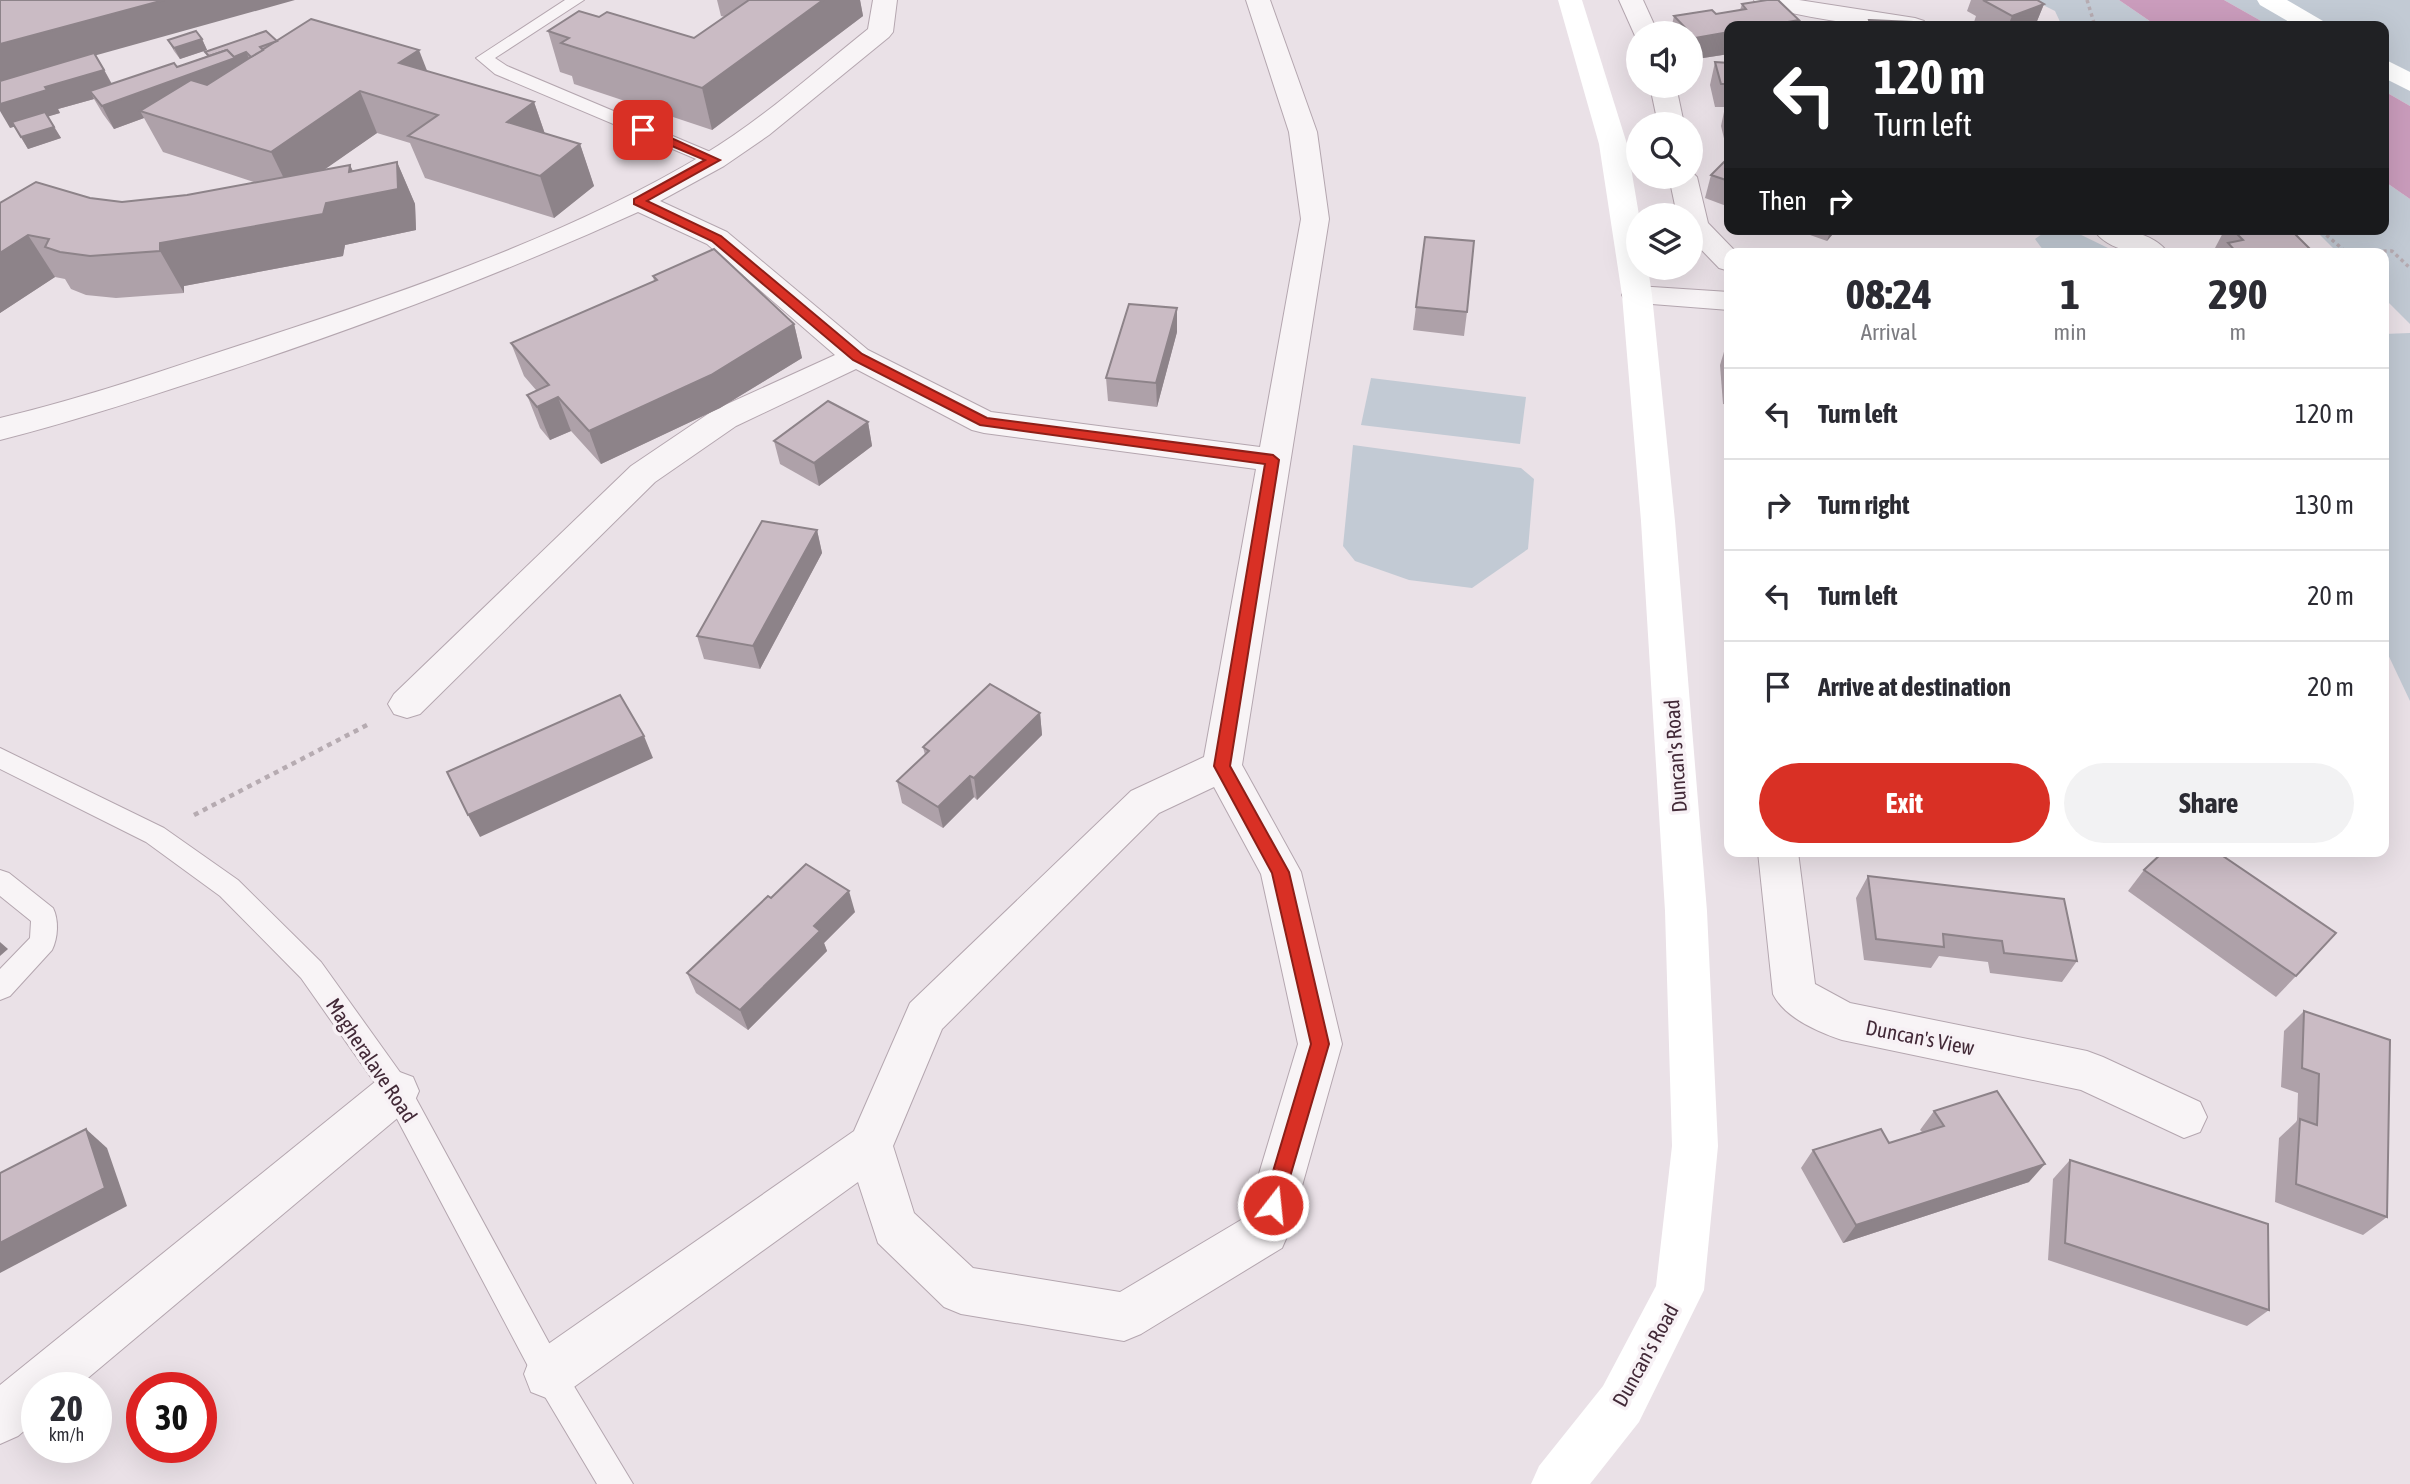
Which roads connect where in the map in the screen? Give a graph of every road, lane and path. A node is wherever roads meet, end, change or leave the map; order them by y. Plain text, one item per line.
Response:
1 (576, 0) edge
2 (885, 0) edge
3 (1258, 0) edge
4 (1570, 0) edge
5 (1630, 0) edge
6 (1766, 0) edge
7 (2087, 0) edge
8 (2269, 0) edge
9 (1640, 21) edge
10 (1881, 21) edge
11 (2093, 21) edge
12 (2305, 21) edge
13 (2389, 70) edge
14 (2410, 83) edge
15 (714, 160) junction
16 (1686, 189) edge
17 (638, 201) junction
18 (2118, 235) edge
19 (2326, 235) edge
20 (2143, 248) edge
21 (2340, 248) edge
22 (2389, 251) edge
23 (1724, 257) edge
24 (2410, 268) edge
25 (1637, 295) junction
26 (1724, 302) edge
27 (857, 357) junction
28 (0, 429) edge
29 (1273, 460) junction
30 (407, 704) joint
31 (0, 758) edge
32 (1222, 766) junction
33 (156, 835) junction
34 (1779, 857) edge
35 (0, 881) edge
36 (0, 988) edge
37 (397, 1091) junction
38 (2184, 1116) dead end
39 (870, 1146) junction
40 (549, 1374) junction
41 (0, 1418) edge
42 (616, 1484) edge
43 (1557, 1484) edge

1 - 15 lane
2 - 15 street
3 - 29 street
4 - 25 street, Duncan's Road
5 - 9 street
6 - 10 street
7 - 11 path
8 - 12 street
13 - 14 street
15 - 17 street
16 - 23 street
17 - 27 street
17 - 28 street
18 - 20 street
19 - 21 path
22 - 24 path
25 - 26 street
25 - 43 street, Duncan's Road
27 - 29 street
27 - 30 street
29 - 32 street
30 - 33 path
31 - 33 lane, Magheralave Road
32 - 39 street
32 - 39 street
33 - 37 lane, Magheralave Road
34 - 38 street, Duncan's View
35 - 36 lane
37 - 40 lane, Magheralave Road
37 - 41 street
39 - 40 street
40 - 42 lane, Magheralave Road

